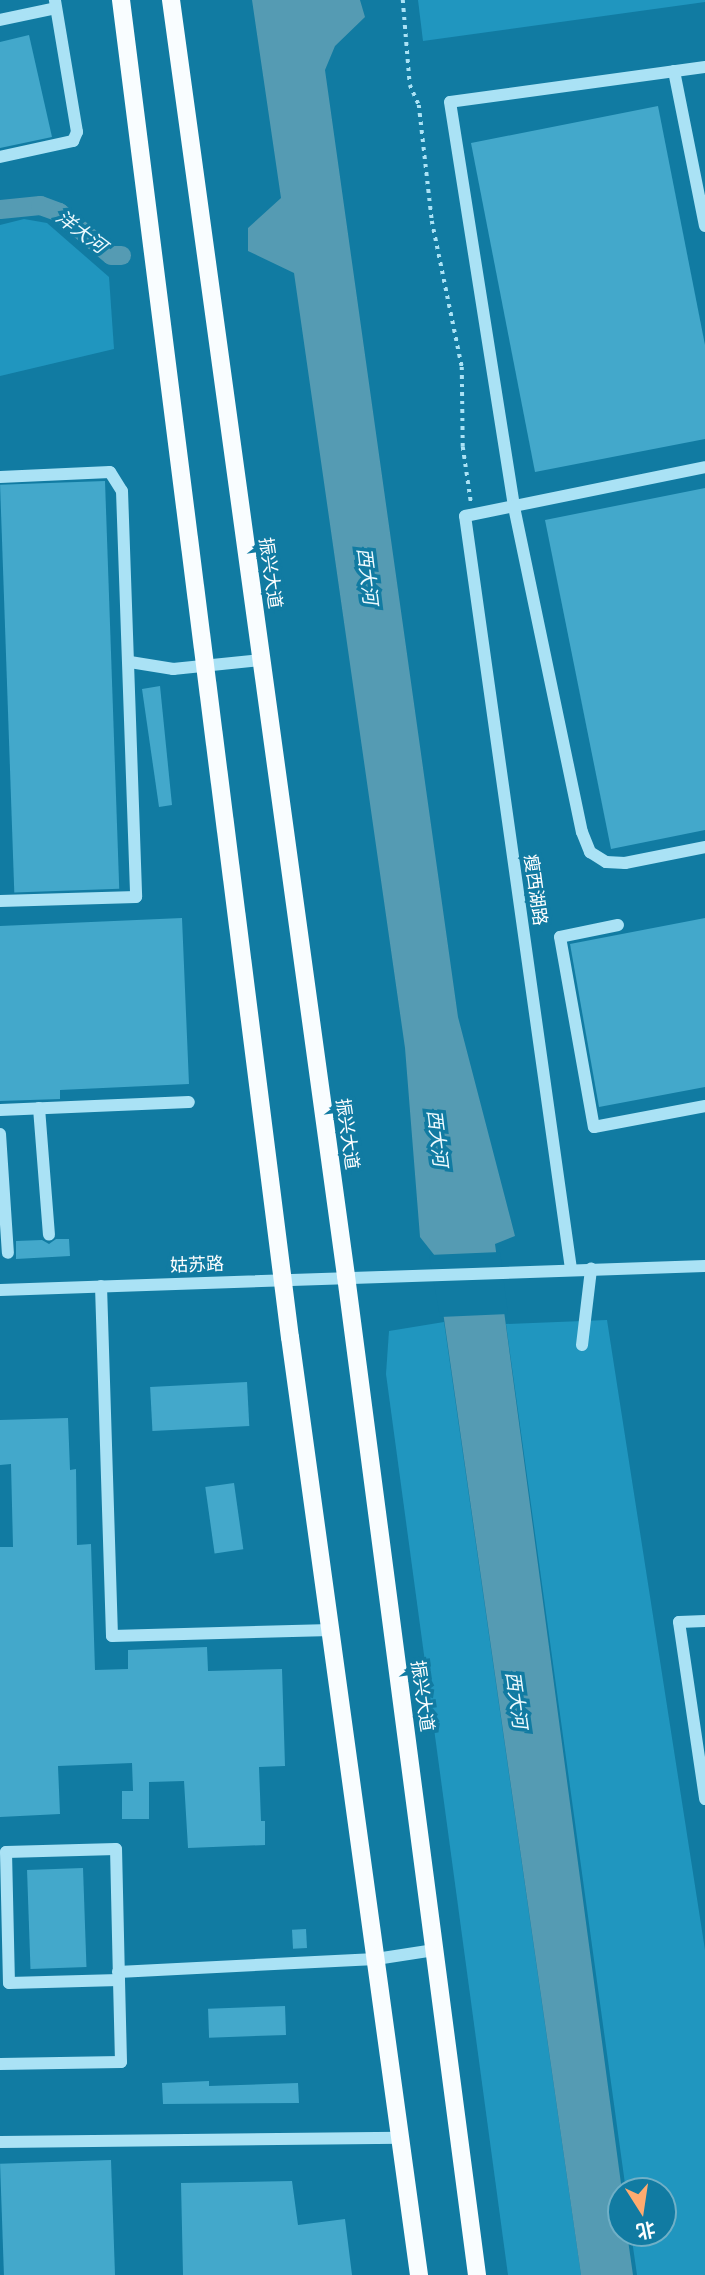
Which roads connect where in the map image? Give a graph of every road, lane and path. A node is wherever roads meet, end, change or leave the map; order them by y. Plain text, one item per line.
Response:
1 (121, 0) edge
2 (171, 0) edge
3 (403, 0) edge
4 (55, 4) edge
5 (0, 20) edge
6 (705, 67) edge
7 (674, 71) junction
8 (0, 157) edge
9 (705, 226) edge
10 (705, 467) edge
11 (0, 477) edge
12 (514, 507) junction
13 (465, 516) junction
14 (261, 660) junction
15 (131, 662) junction
16 (206, 666) junction
17 (705, 847) edge
18 (0, 901) edge
19 (618, 925) dead end
20 (189, 1102) dead end
21 (705, 1106) edge
22 (38, 1108) junction
23 (0, 1110) edge
24 (0, 1134) edge
25 (49, 1234) dead end
26 (8, 1253) dead end
27 (705, 1266) edge
28 (571, 1269) junction
29 (591, 1269) junction
30 (346, 1276) junction
31 (284, 1279) junction
32 (102, 1286) junction
33 (0, 1290) edge
34 (582, 1345) dead end
35 (705, 1621) edge
36 (331, 1630) junction
37 (701, 1738) edge
38 (705, 1799) edge
39 (434, 1950) junction
40 (376, 1959) junction
41 (119, 1976) junction
42 (5, 1983) edge
43 (0, 2064) edge
44 (401, 2138) junction
45 (0, 2142) edge
46 (419, 2275) edge
47 (477, 2275) edge

1 - 16 main road
2 - 14 main road, 振兴大道
3 - 13 path
4 - 5 street
4 - 8 street
6 - 7 street
7 - 9 street
7 - 12 street
10 - 12 street
11 - 15 street
12 - 13 street
12 - 17 street
13 - 28 street, 瘦西湖路
14 - 16 street
14 - 30 main road, 振兴大道
15 - 16 street
15 - 18 street
16 - 31 main road
19 - 21 street
20 - 22 street
22 - 23 street
22 - 25 street
24 - 26 street
27 - 29 street
28 - 29 street
28 - 30 street, 姑苏路
29 - 34 street
30 - 31 street, 姑苏路
30 - 39 main road, 振兴大道
31 - 32 street, 姑苏路
31 - 36 main road
32 - 33 street, 姑苏路
32 - 36 street
35 - 37 street
36 - 40 main road
37 - 38 street
39 - 40 street
39 - 47 main road, 振兴大道
40 - 41 street
40 - 44 main road
41 - 42 street
41 - 42 street
41 - 43 street
44 - 45 street
44 - 46 main road

